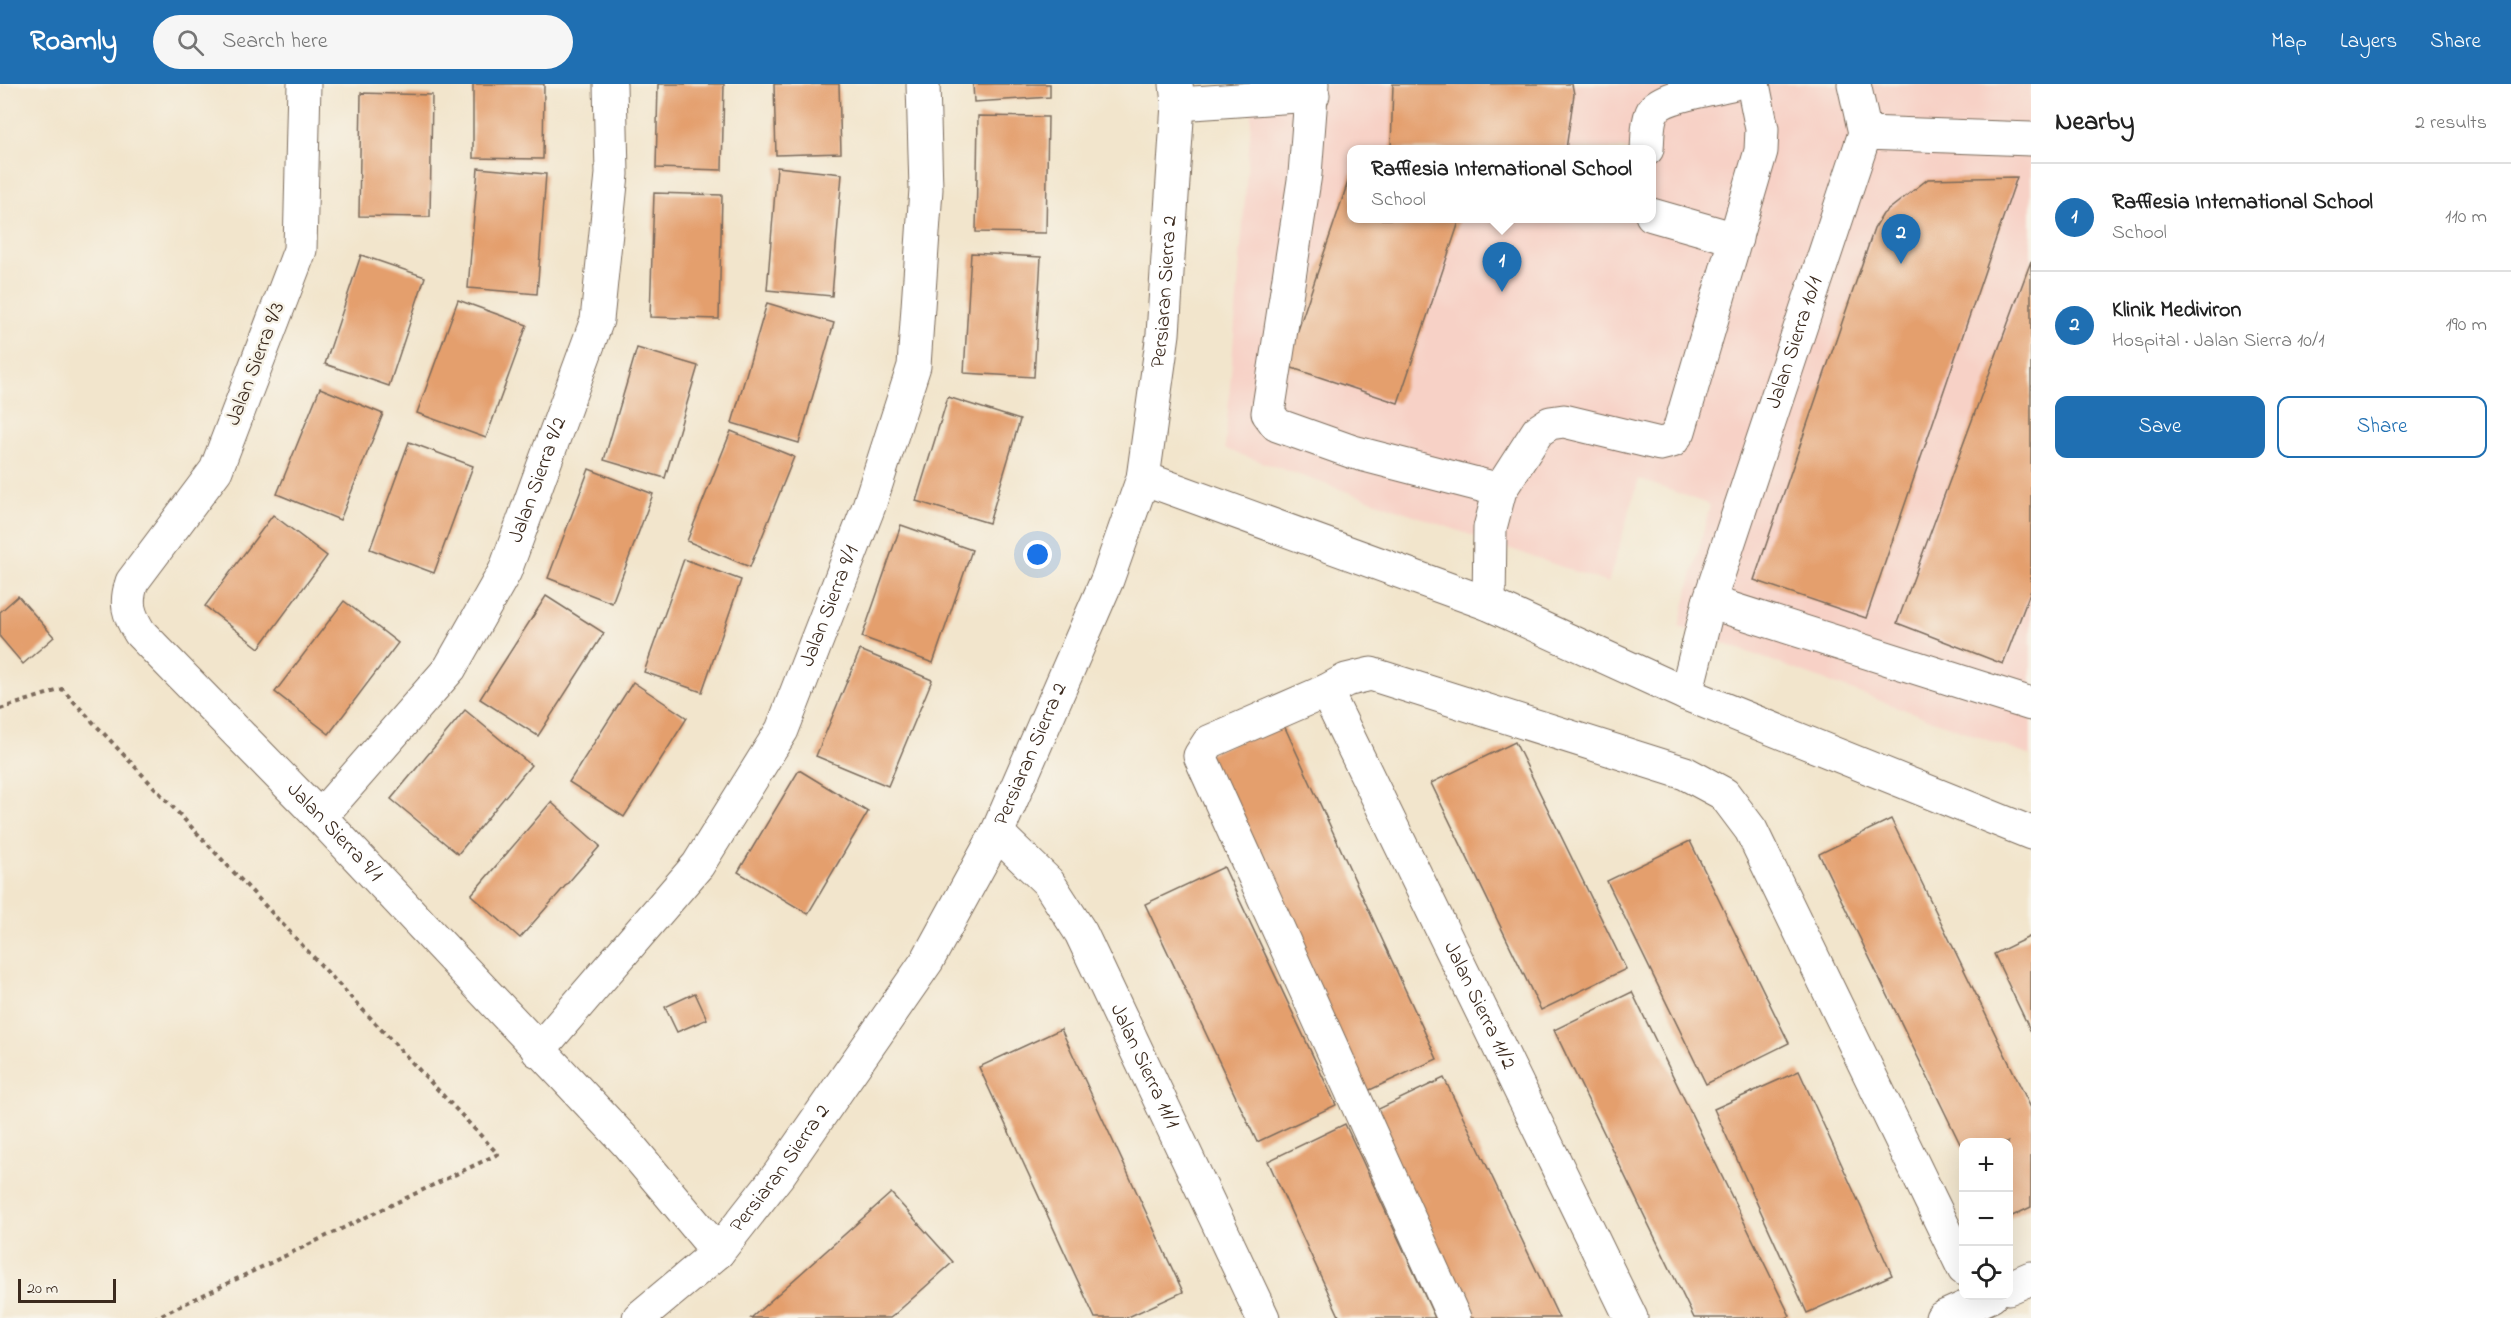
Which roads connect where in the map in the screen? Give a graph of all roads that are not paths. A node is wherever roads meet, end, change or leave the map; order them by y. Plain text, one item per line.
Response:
1 (304, 84) edge
2 (610, 84) edge
3 (923, 84) edge
4 (1731, 84) edge
5 (1753, 84) edge
6 (1854, 84) edge
7 (1313, 89) edge
8 (1177, 94) edge
9 (1865, 133) junction
10 (2031, 139) edge
11 (1648, 145) edge
12 (1656, 216) edge
13 (1736, 239) junction
14 (1143, 478) junction
15 (1500, 490) junction
16 (1709, 602) junction
17 (1489, 604) junction
18 (129, 616) joint
19 (1326, 692) junction
20 (1686, 694) junction
21 (2031, 704) edge
22 (320, 817) junction
23 (2031, 832) edge
24 (997, 833) junction
25 (538, 1051) junction
26 (718, 1252) junction
27 (1959, 1259) edge
28 (2031, 1278) edge
29 (2013, 1286) edge
30 (1983, 1303) edge
31 (639, 1318) edge
32 (1263, 1318) edge
33 (1455, 1318) edge
34 (1631, 1318) edge
35 (1942, 1318) edge

1 - 18 street, Jalan Sierra 9/3
2 - 22 street, Jalan Sierra 9/2
3 - 25 street, Jalan Sierra 9/1
4 - 11 street
5 - 13 street
6 - 9 street
7 - 8 street
7 - 15 street
8 - 14 street, Persiaran Sierra 2
9 - 10 street
9 - 16 street, Jalan Sierra 10/1
12 - 13 street
13 - 15 street
14 - 17 street
14 - 24 street, Persiaran Sierra 2
15 - 17 street
16 - 20 street, Jalan Sierra 10/1
16 - 21 street
17 - 20 street
18 - 22 street, Jalan Sierra 9/1
19 - 27 street
19 - 33 street
19 - 34 street, Jalan Sierra 11/2
20 - 23 street
22 - 25 street, Jalan Sierra 9/1
24 - 26 street, Persiaran Sierra 2
24 - 32 street, Jalan Sierra 11/1
25 - 26 street, Jalan Sierra 9/1
26 - 31 street, Persiaran Sierra 2
28 - 29 street
30 - 35 street

